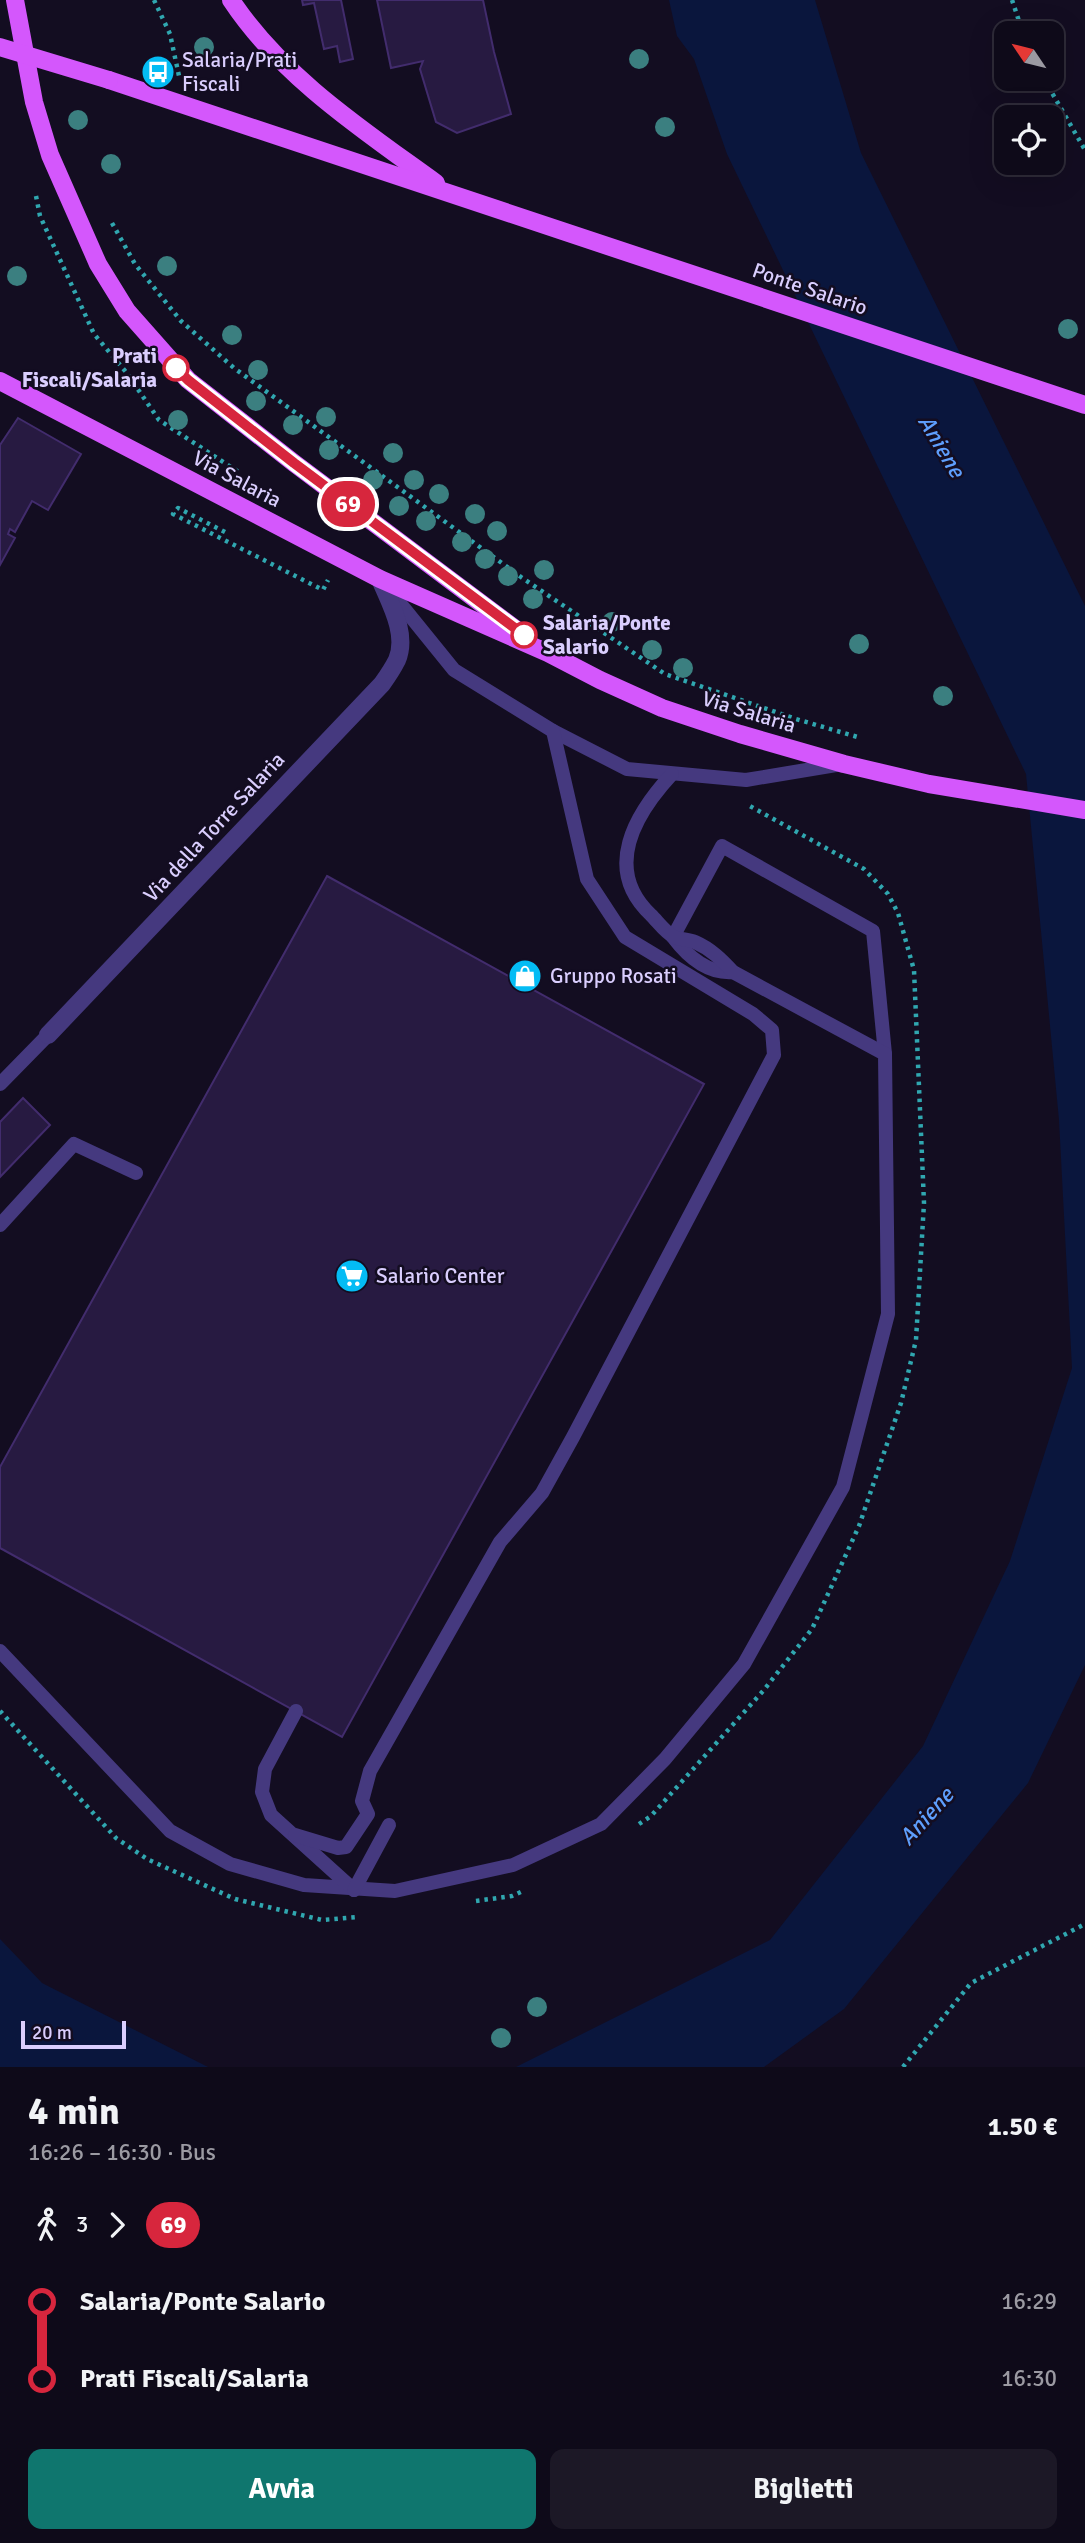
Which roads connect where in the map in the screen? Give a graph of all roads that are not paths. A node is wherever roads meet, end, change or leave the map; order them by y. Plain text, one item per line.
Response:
1 (15, 0) edge
2 (231, 0) edge
3 (0, 47) edge
4 (450, 194) junction
5 (0, 381) edge
6 (1085, 405) edge
7 (380, 579) junction
8 (548, 653) junction
9 (553, 731) junction
10 (844, 764) junction
11 (672, 774) junction
12 (1085, 810) edge
13 (673, 937) junction
14 (48, 1035) joint
15 (885, 1054) junction
16 (0, 1084) edge
17 (136, 1173) dead end
18 (0, 1224) edge
19 (0, 1651) edge
20 (296, 1711) dead end
21 (389, 1825) dead end
22 (295, 1835) junction
23 (354, 1890) junction

1 - 8 main road
2 - 4 main road
3 - 4 main road, bridge
4 - 6 main road, Ponte Salario
5 - 7 main road, Via Salaria
7 - 8 main road, Via Salaria
7 - 9 lane
7 - 14 street, Via della Torre Salaria
8 - 10 main road, Via Salaria
9 - 11 lane
9 - 22 lane
10 - 11 lane
10 - 12 main road, Via Salaria
11 - 13 lane
13 - 15 lane
13 - 15 lane
14 - 16 lane, Via della Torre Salaria
15 - 23 lane
17 - 18 lane
19 - 23 lane
20 - 22 lane
21 - 23 lane
22 - 23 lane

